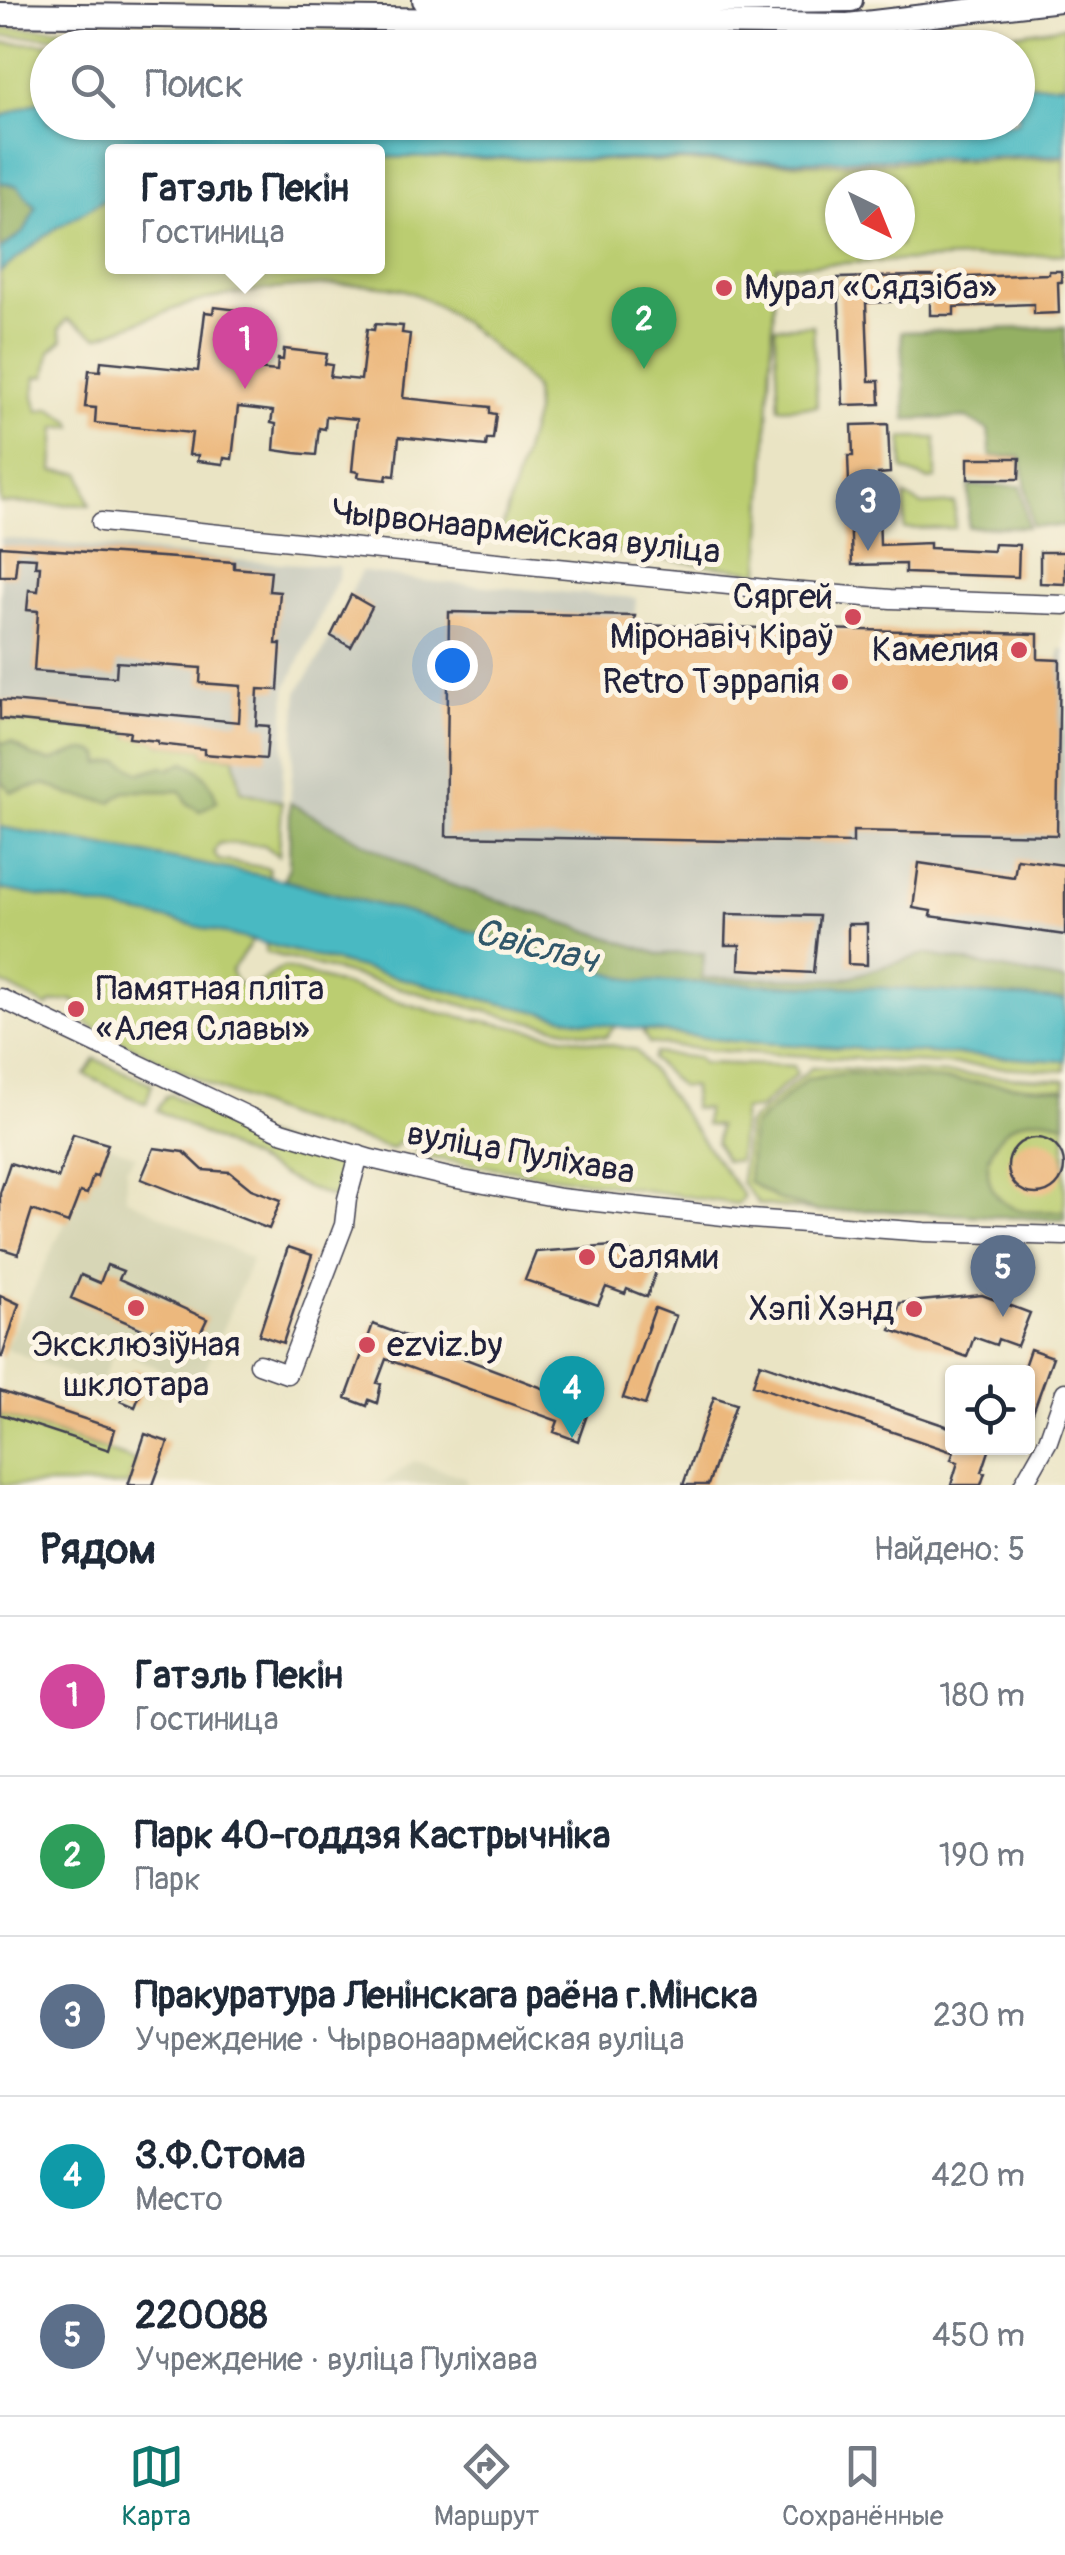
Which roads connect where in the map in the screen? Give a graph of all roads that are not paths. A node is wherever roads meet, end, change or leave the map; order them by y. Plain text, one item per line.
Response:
1 (424, 0) edge
2 (815, 0) edge
3 (851, 0) edge
4 (1060, 0) edge
5 (0, 14) edge
6 (816, 25) junction
7 (101, 522) dead end
8 (1065, 605) edge
9 (0, 998) edge
10 (365, 1157) junction
11 (1065, 1236) edge
12 (260, 1364) dead end
13 (1065, 1392) edge
14 (1022, 1485) edge

1 - 2 main road
2 - 3 main road
2 - 6 street
4 - 6 main road
5 - 6 main road
7 - 8 street, Чырвонаармейская вуліца
9 - 10 street, вуліца Пуліхава
10 - 11 street, вуліца Пуліхава
10 - 12 street
13 - 14 street

